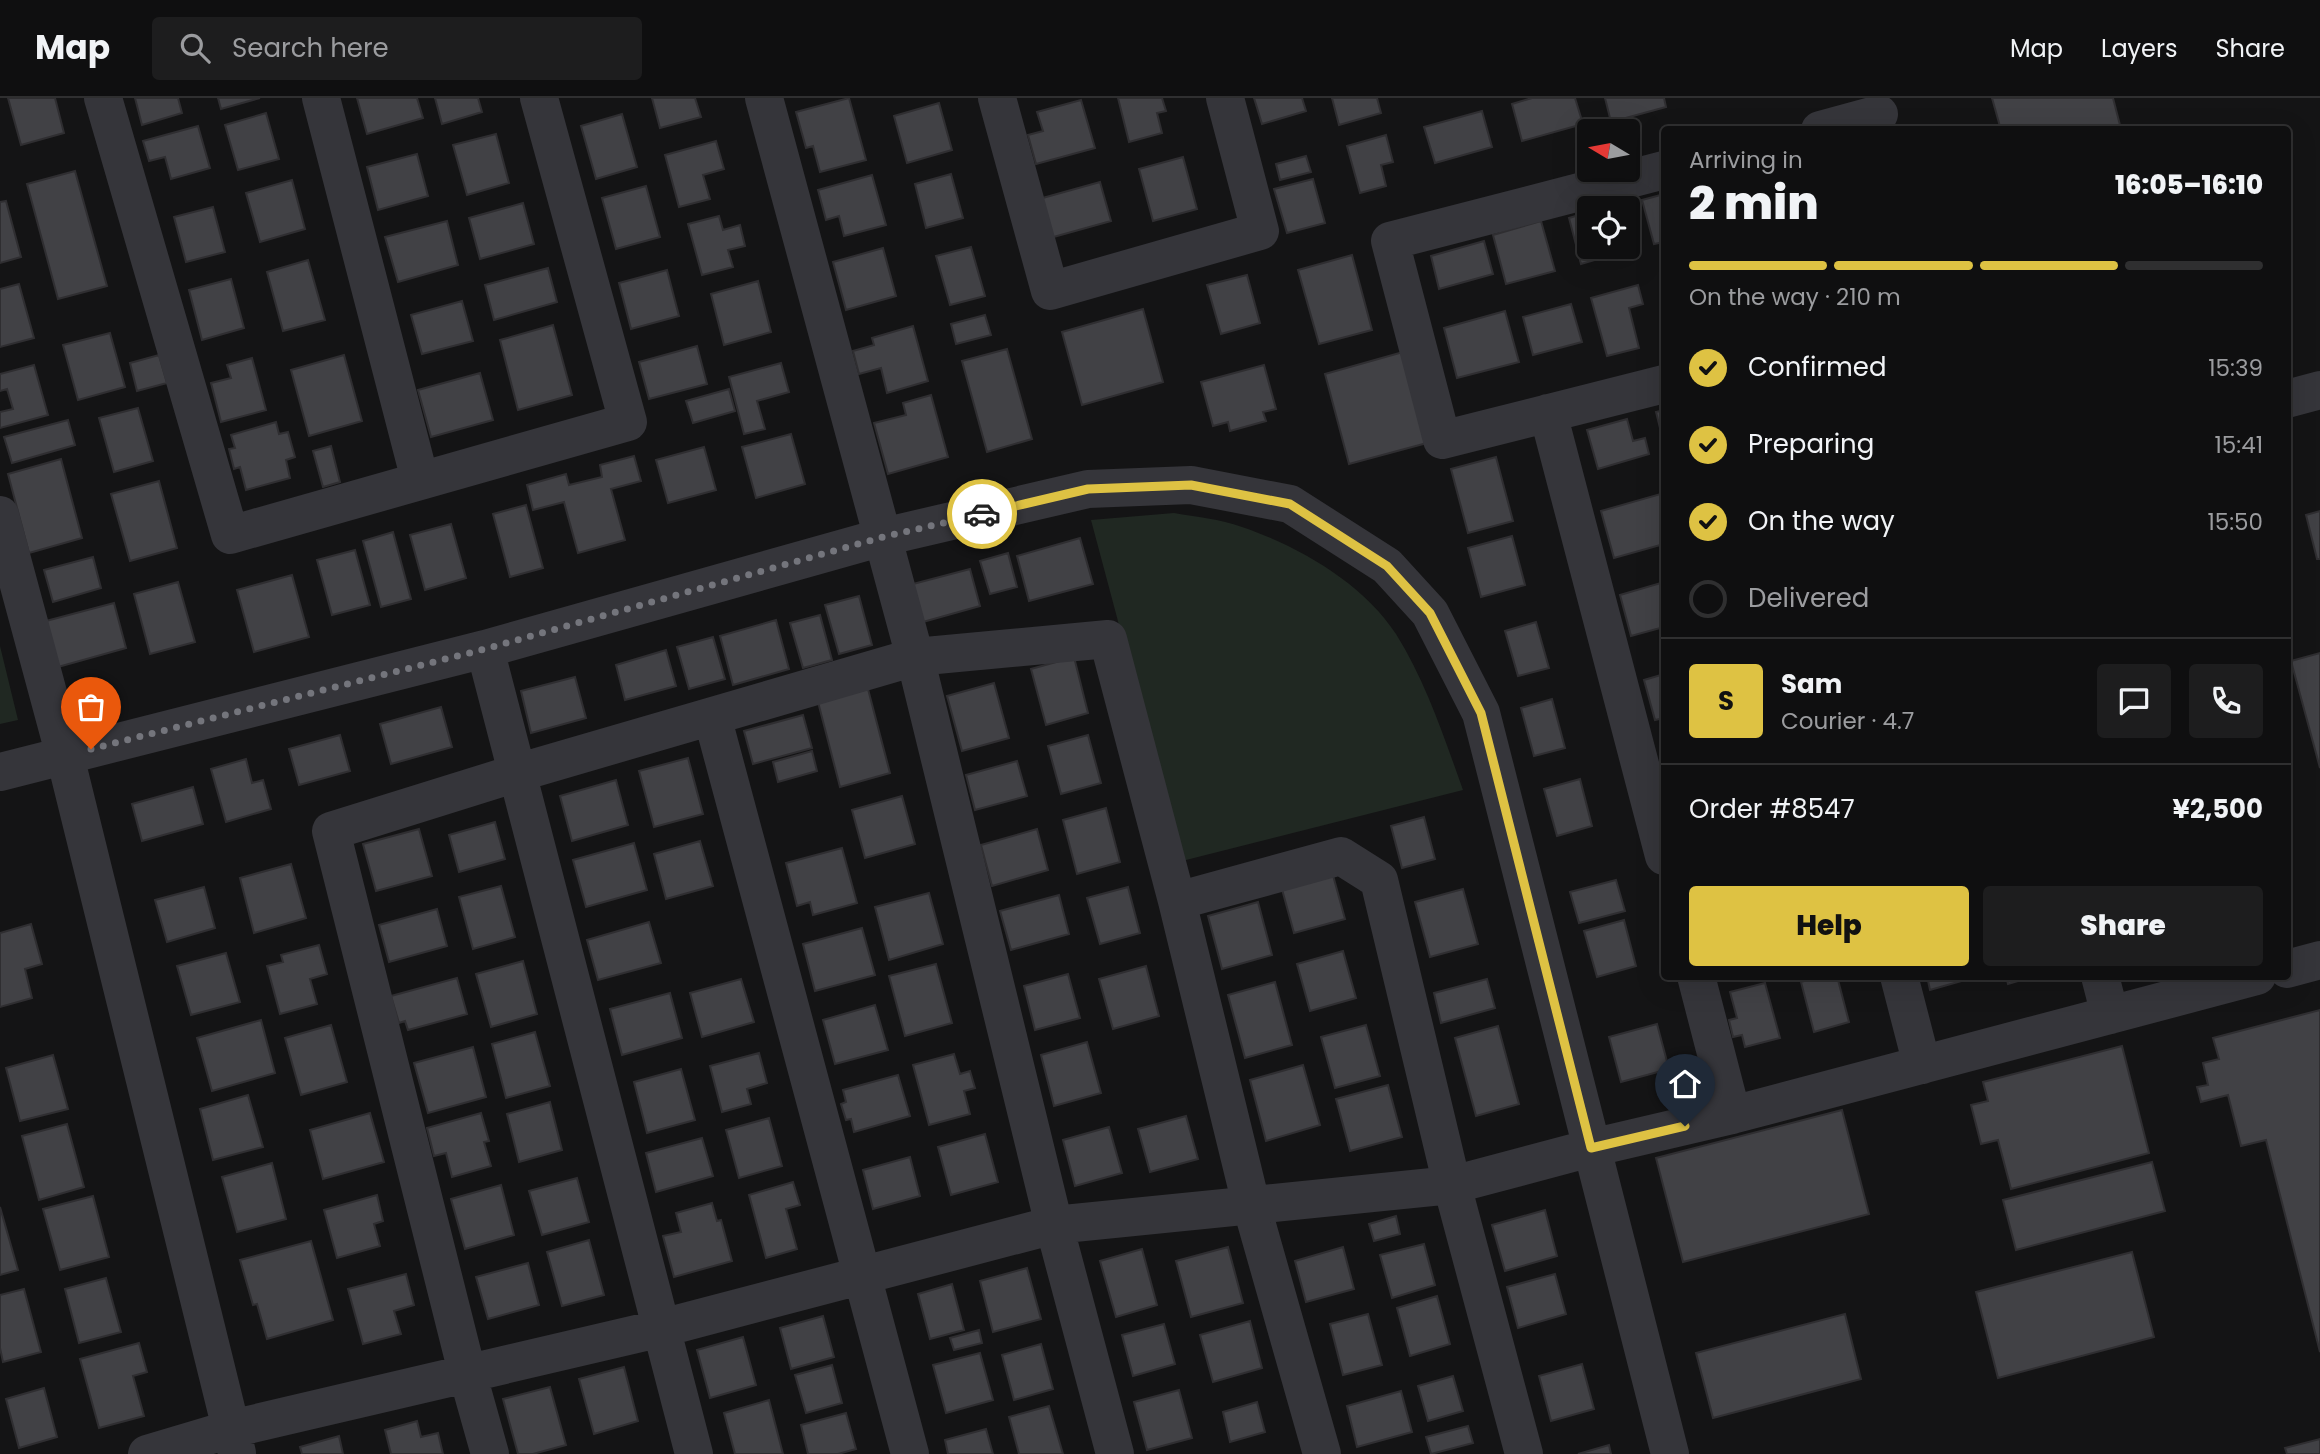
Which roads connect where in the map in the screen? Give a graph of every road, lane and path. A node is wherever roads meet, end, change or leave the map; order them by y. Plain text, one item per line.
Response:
1 (103, 98) edge
2 (321, 98) edge
3 (539, 98) edge
4 (764, 98) edge
5 (997, 98) edge
6 (1225, 98) edge
7 (1880, 114) edge
8 (1835, 126) edge
9 (1661, 171) edge
10 (1661, 385) edge
11 (2320, 390) edge
12 (2291, 398) edge
13 (1548, 413) junction
14 (420, 480) junction
15 (0, 515) edge
16 (883, 537) junction
17 (485, 649) junction
18 (915, 657) junction
19 (712, 716) junction
20 (65, 756) junction
21 (0, 772) edge
22 (517, 774) junction
23 (1661, 845) edge
24 (1177, 901) junction
25 (2320, 960) edge
26 (2291, 968) edge
27 (1697, 980) edge
28 (1900, 980) edge
29 (2101, 980) edge
30 (2242, 980) edge
31 (2110, 1014) junction
32 (1922, 1065) junction
33 (1732, 1115) junction
34 (1591, 1148) junction
35 (1452, 1185) junction
36 (1251, 1204) junction
37 (1054, 1225) junction
38 (862, 1274) junction
39 (662, 1328) junction
40 (467, 1372) junction
41 (234, 1442) edge
42 (147, 1454) edge
43 (490, 1454) edge
44 (694, 1454) edge
45 (910, 1454) edge
46 (1115, 1454) edge
47 (1322, 1454) edge
48 (1524, 1454) edge
49 (1670, 1454) edge

1 - 14 street
2 - 14 street
3 - 14 street
4 - 16 street
5 - 6 street
7 - 8 street
9 - 13 street
10 - 13 street
11 - 12 street
13 - 23 street
15 - 20 street
16 - 17 street
16 - 18 street
16 - 34 street
17 - 20 street
17 - 22 street
18 - 19 street
18 - 24 street
18 - 37 street
19 - 22 street
19 - 38 street
20 - 21 street
20 - 41 street
22 - 39 street
22 - 40 street
24 - 35 street
24 - 36 street
25 - 26 street
27 - 33 street
28 - 32 street
29 - 31 street
30 - 31 street
31 - 32 street
32 - 33 street
33 - 34 street
34 - 35 street
34 - 49 street
35 - 36 street
35 - 48 street
36 - 37 street
36 - 47 street
37 - 38 street
37 - 46 street
38 - 39 street
38 - 45 street
39 - 40 street
39 - 44 street
40 - 41 street
40 - 43 street
41 - 42 street

